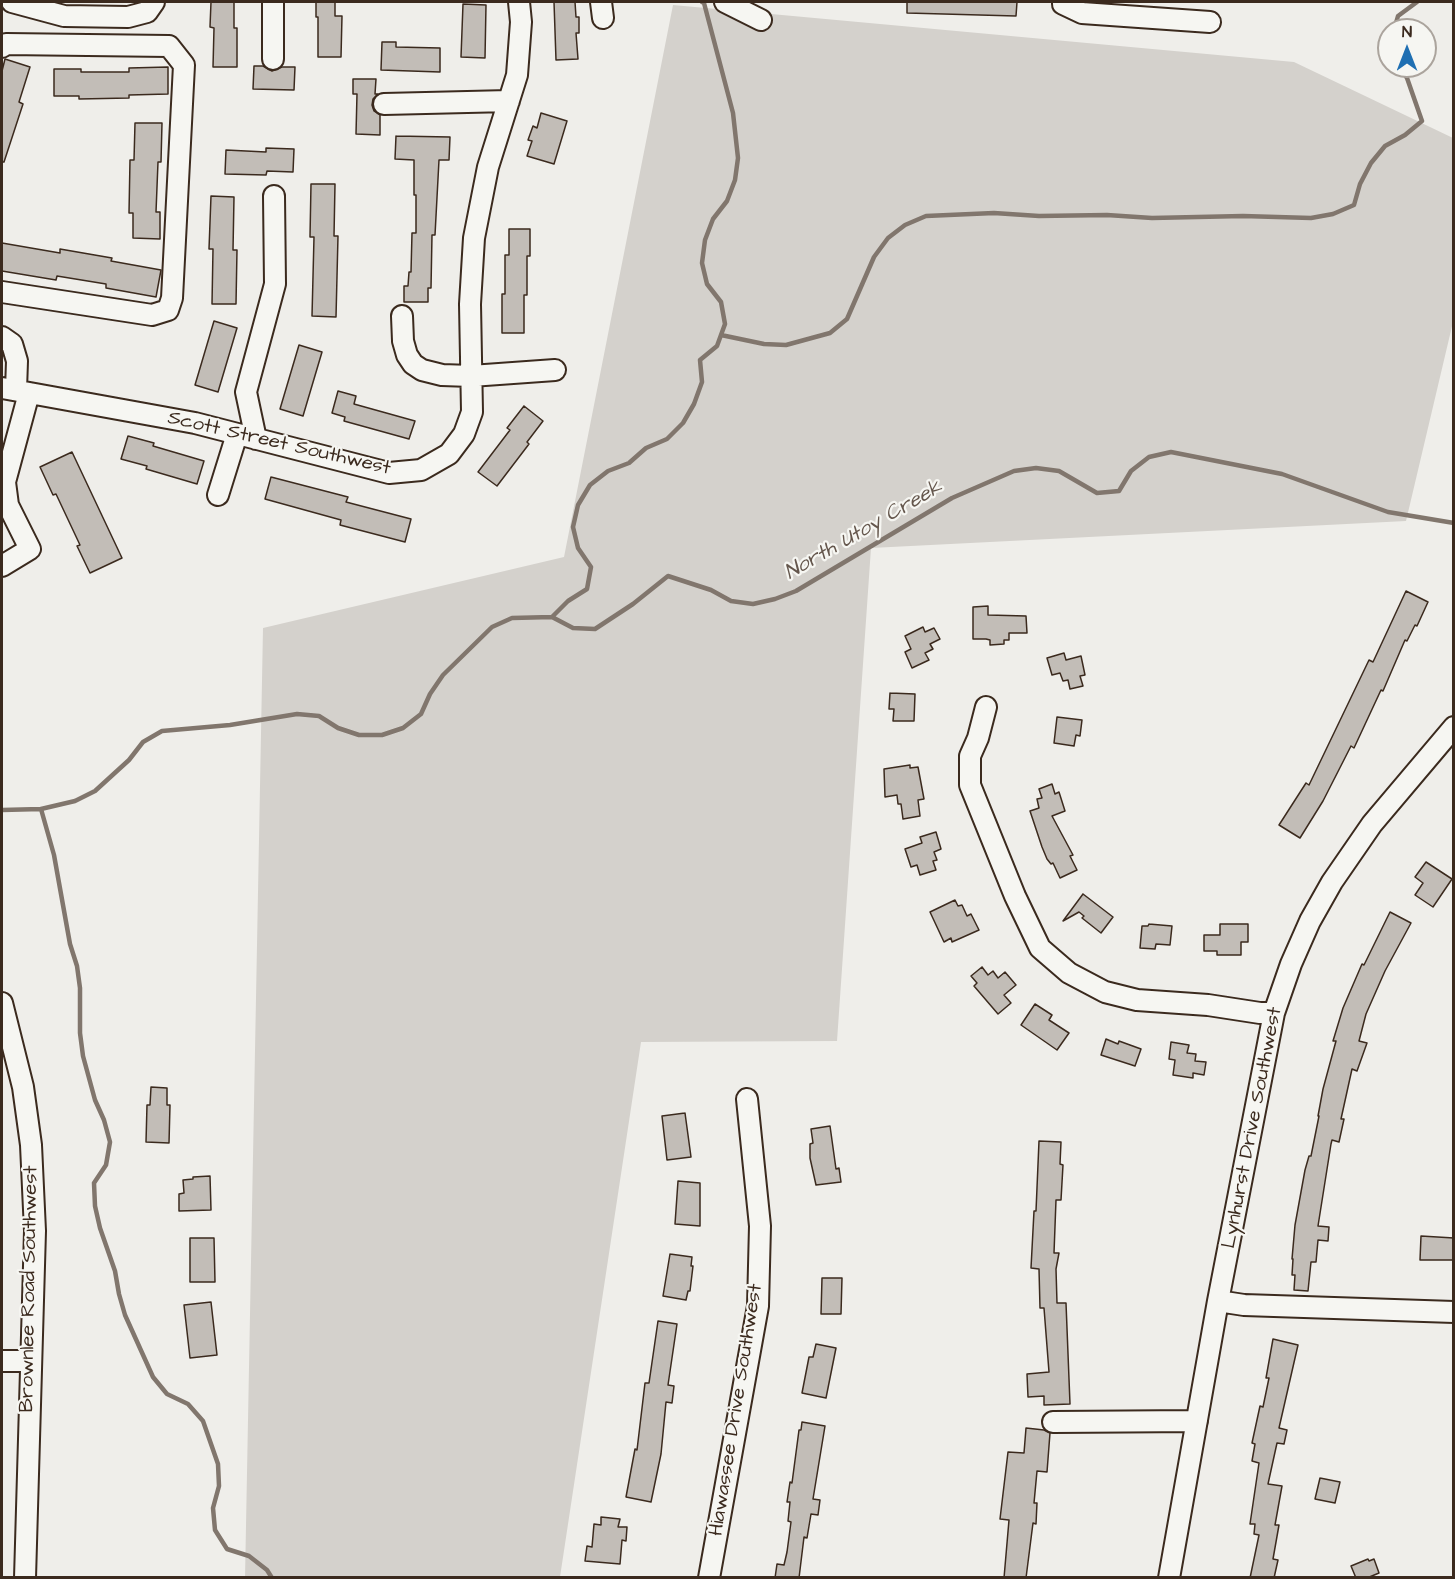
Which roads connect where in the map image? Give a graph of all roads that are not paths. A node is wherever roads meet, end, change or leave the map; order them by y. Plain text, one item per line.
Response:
1 (12, 2) edge
2 (154, 2) edge
3 (273, 2) edge
4 (519, 2) edge
5 (725, 2) edge
6 (1063, 2) edge
7 (761, 20) dead end
8 (1210, 22) dead end
9 (2, 47) edge
10 (273, 59) dead end
11 (509, 101) junction
12 (384, 104) dead end
13 (274, 196) dead end
14 (2, 292) edge
15 (402, 316) dead end
16 (2, 337) edge
17 (555, 370) dead end
18 (471, 376) junction
19 (16, 390) edge
20 (237, 434) junction
21 (256, 439) junction
22 (218, 495) dead end
23 (2, 566) edge
24 (986, 707) dead end
25 (1454, 727) edge
26 (2, 1003) edge
27 (1274, 1013) junction
28 (747, 1099) dead end
29 (1218, 1301) junction
30 (1454, 1311) edge
31 (2, 1361) edge
32 (30, 1361) junction
33 (1197, 1420) junction
34 (1053, 1422) dead end
35 (26, 1578) edge
36 (709, 1578) edge
37 (1168, 1578) edge

1 - 2 street
3 - 10 street
4 - 11 street, Scott Street Southwest
5 - 7 street
6 - 8 street
9 - 14 street
11 - 12 street
11 - 18 street, Scott Street Southwest
13 - 21 street
15 - 18 street
16 - 19 street
17 - 18 street
18 - 21 street, Scott Street Southwest
19 - 20 street, Scott Street Southwest
19 - 23 street
20 - 21 street, Scott Street Southwest
20 - 22 street
24 - 27 street
25 - 27 street, Lynhurst Drive Southwest
26 - 32 street, Brownlee Road Southwest
27 - 29 street, Lynhurst Drive Southwest
28 - 36 street, Hiawassee Drive Southwest
29 - 30 street
29 - 33 street, Lynhurst Drive Southwest
31 - 32 street
32 - 35 street, Brownlee Road Southwest
33 - 34 street
33 - 37 street, Lynhurst Drive Southwest

